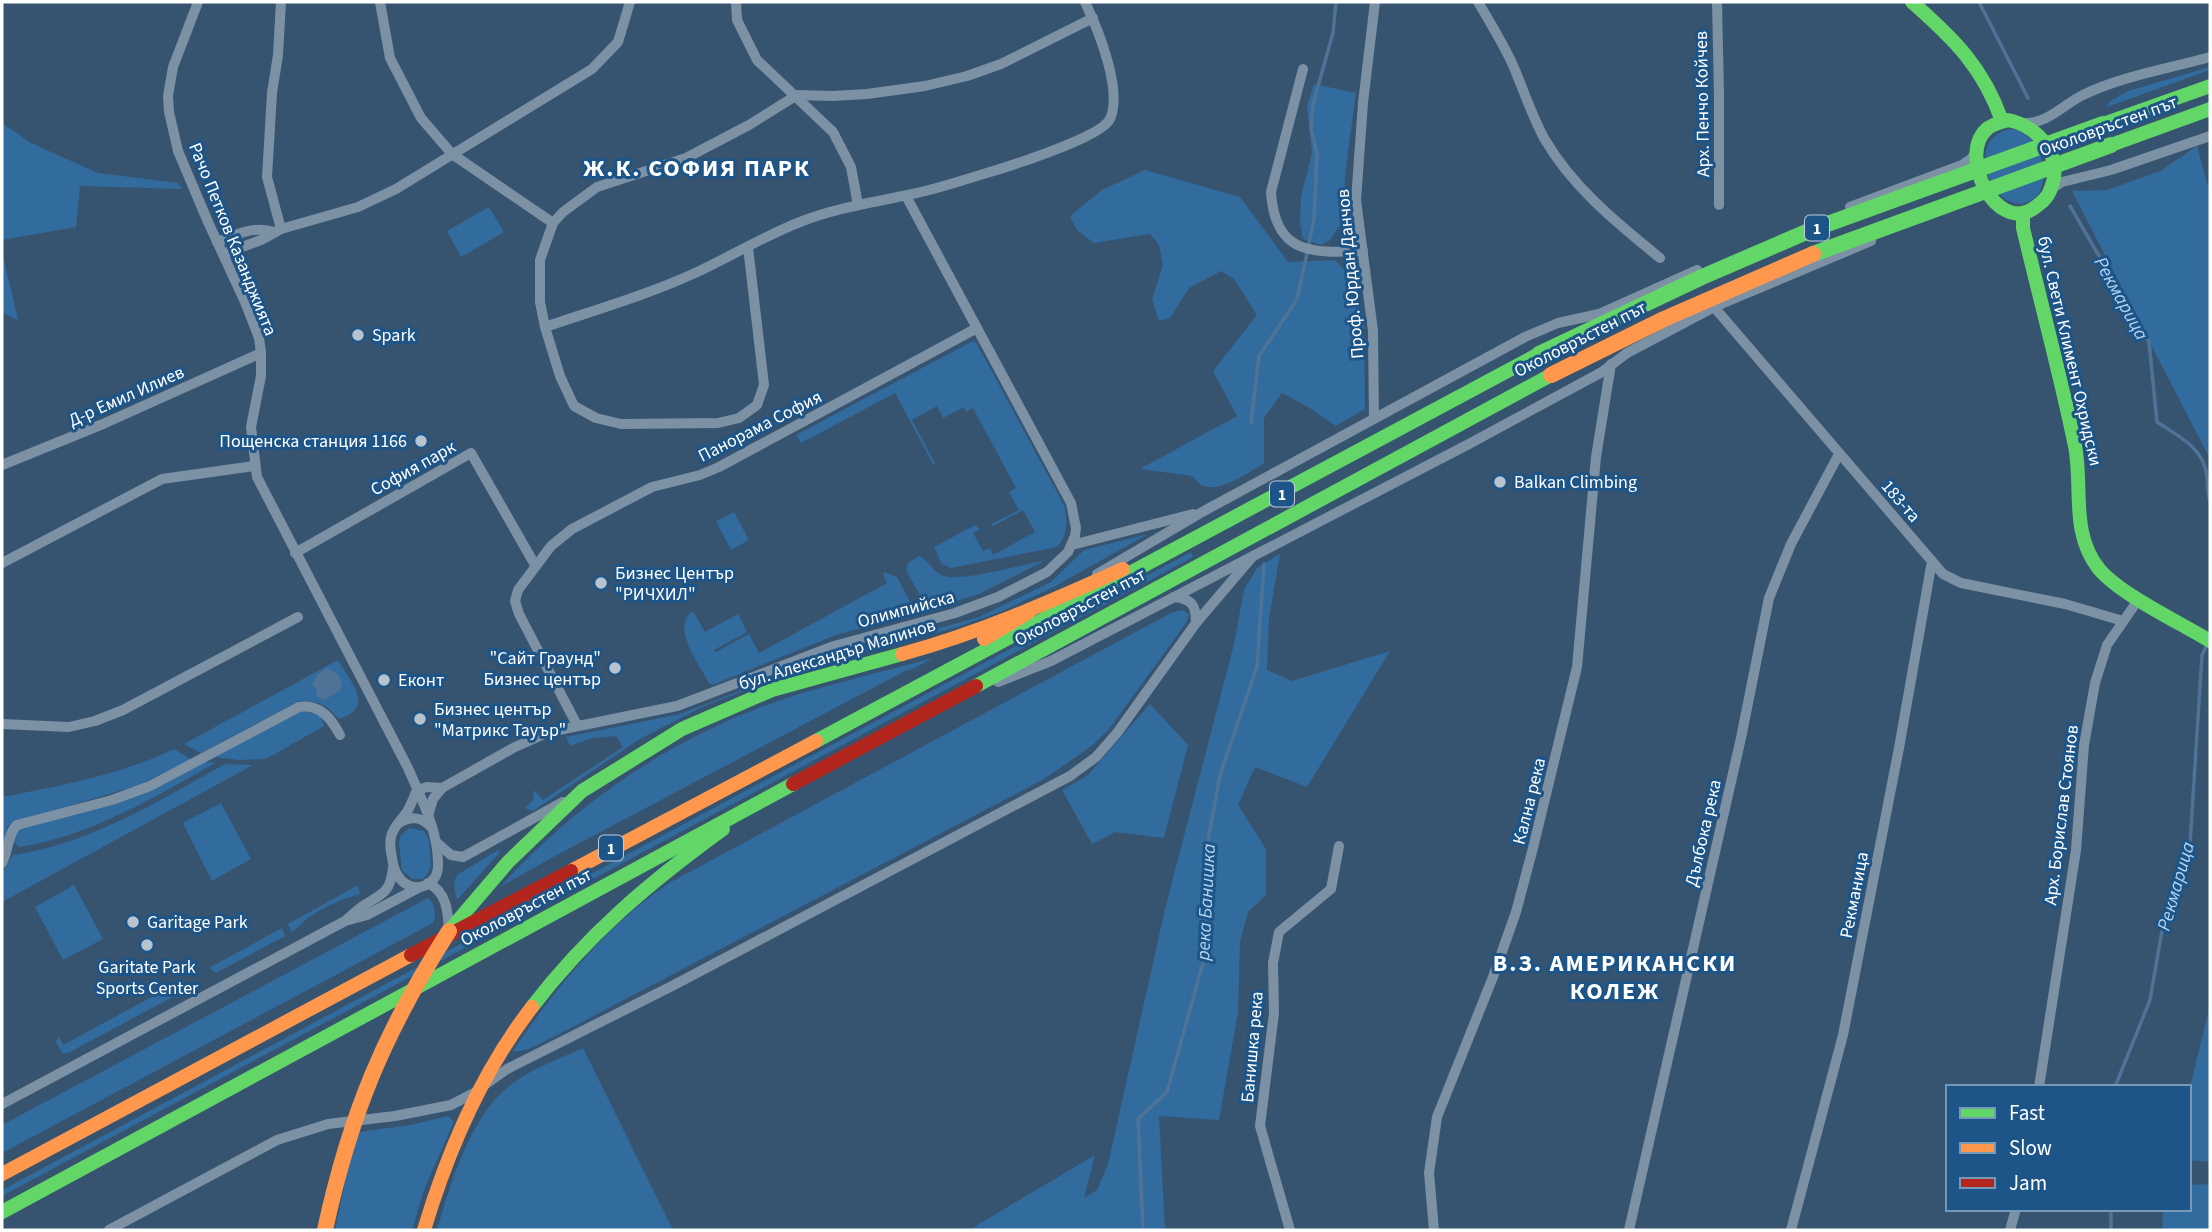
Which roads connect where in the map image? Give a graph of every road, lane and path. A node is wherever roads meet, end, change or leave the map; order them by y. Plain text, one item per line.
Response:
1 (198, 2) edge
2 (281, 2) edge
3 (630, 2) edge
4 (736, 2) edge
5 (1085, 2) edge
6 (1375, 2) edge
7 (1478, 2) edge
8 (1717, 2) edge
9 (1912, 2) edge
10 (382, 3) edge
11 (1093, 18) junction
12 (2210, 57) edge
13 (1303, 69) dead end
14 (2210, 86) edge
15 (797, 95) junction
16 (2210, 109) edge
17 (2002, 121) junction
18 (2023, 123) junction
19 (2210, 136) edge
20 (1977, 150) junction
21 (453, 154) junction
22 (2051, 189) junction
23 (906, 196) junction
24 (1993, 201) junction
25 (858, 205) junction
26 (1719, 205) dead end
27 (2023, 214) junction
28 (554, 223) junction
29 (277, 230) junction
30 (218, 242) junction
31 (748, 247) junction
32 (1363, 251) junction
33 (223, 254) junction
34 (1660, 258) dead end
35 (1714, 307) junction
36 (1580, 318) junction
37 (545, 327) junction
38 (977, 328) junction
39 (261, 353) junction
40 (1610, 366) junction
41 (1374, 419) junction
42 (1839, 454) junction
43 (2, 465) edge
44 (254, 466) junction
45 (1204, 511) junction
46 (1222, 527) junction
47 (1072, 545) junction
48 (295, 553) junction
49 (1253, 556) junction
50 (1932, 561) junction
51 (2, 564) edge
52 (535, 565) junction
53 (1174, 597) junction
54 (2138, 600) junction
55 (1051, 601) junction
56 (1028, 612) junction
57 (298, 617) dead end
58 (2123, 621) junction
59 (1196, 624) junction
60 (2205, 638) edge
61 (939, 705) junction
62 (2, 724) edge
63 (577, 725) junction
64 (830, 733) junction
65 (340, 735) dead end
66 (442, 788) junction
67 (417, 790) junction
68 (582, 791) junction
69 (756, 805) junction
70 (428, 816) junction
71 (399, 824) junction
72 (432, 828) junction
73 (436, 842) junction
74 (1339, 846) dead end
75 (2, 863) edge
76 (393, 868) junction
77 (425, 885) junction
78 (345, 921) junction
79 (449, 931) junction
80 (2039, 1085) edge
81 (478, 1091) junction
82 (2, 1104) edge
83 (2, 1174) edge
84 (2015, 1211) edge
85 (2, 1212) edge
86 (109, 1230) edge
87 (325, 1230) edge
88 (424, 1230) edge
89 (1290, 1230) edge
90 (1434, 1230) edge
91 (1629, 1230) edge
92 (1791, 1230) edge
93 (2010, 1230) edge

1 - 30 street, Рачо Петков Казанджията
2 - 29 street
3 - 21 street
4 - 15 street
5 - 11 street
6 - 32 street, Проф. Юрдан Данчов
7 - 34 street
8 - 26 street, Арх. Пенчо Койчев
9 - 17 main road
10 - 21 street
11 - 15 street
11 - 23 street
12 - 18 street
13 - 32 street
14 - 46 main road, Околовръстен път / 1, bridge
15 - 25 street
15 - 28 street
16 - 61 main road, Околовръстен път / 1, bridge
17 - 18 main road
17 - 20 main road
18 - 22 main road
19 - 22 street
20 - 24 main road
20 - 36 street
21 - 28 street
21 - 29 street
22 - 27 main road
23 - 25 street
23 - 38 street
24 - 27 main road
24 - 35 street
25 - 31 street
27 - 54 main road, бул. Свети Климент Охридски
28 - 37 street
29 - 30 street
29 - 33 street
30 - 33 street, Рачо Петков Казанджията
31 - 37 street
31 - 37 street
32 - 41 street, Проф. Юрдан Данчов
33 - 39 street, Рачо Петков Казанджията
35 - 40 street
35 - 42 street, 183-та
36 - 40 street, Кална река
36 - 41 street
38 - 47 street
38 - 52 street, Панорама София
39 - 43 street, Д-р Емил Илиев
39 - 44 street, Рачо Петков Казанджията
40 - 49 street
40 - 90 street, Кална река
41 - 45 street
42 - 50 street, 183-та
42 - 91 street, Дълбока река
44 - 48 street, Рачо Петков Казанджията
44 - 51 street
45 - 47 street
45 - 55 street
46 - 55 main road, бул. Александър Малинов
46 - 64 main road, Околовръстен път / 1
47 - 63 street, Олимпийска
48 - 52 street, София парк
48 - 67 street, Рачо Петков Казанджията
49 - 53 street
49 - 59 street
50 - 58 street, 183-та
50 - 92 street, Рекманица
52 - 63 street, Панорама София
53 - 59 street
53 - 61 street
54 - 58 street, Арх. Борислав Стоянов
54 - 60 main road, бул. Свети Климент Охридски
55 - 56 main road, бул. Александър Малинов
56 - 64 main road
56 - 68 main road, бул. Александър Малинов
57 - 62 street
58 - 80 street, Арх. Борислав Стоянов
59 - 81 street
61 - 69 main road, Околовръстен път / 1
63 - 66 street, Олимпийска
64 - 83 main road, Околовръстен път / 1
65 - 75 street
66 - 67 street
66 - 70 street
67 - 70 street, Рачо Петков Казанджията
67 - 71 street
68 - 73 street
68 - 79 main road, бул. Александър Малинов
69 - 81 main road
69 - 85 main road, Околовръстен път / 1
70 - 72 street, Рачо Петков Казанджията
71 - 72 street
71 - 76 street
72 - 73 street
73 - 77 street
74 - 89 street, Банишка река
76 - 77 street
76 - 78 street
77 - 78 street
77 - 79 street
78 - 82 street
79 - 87 main road, бул. Александър Малинов, bridge
81 - 86 street
81 - 88 main road
84 - 93 street

